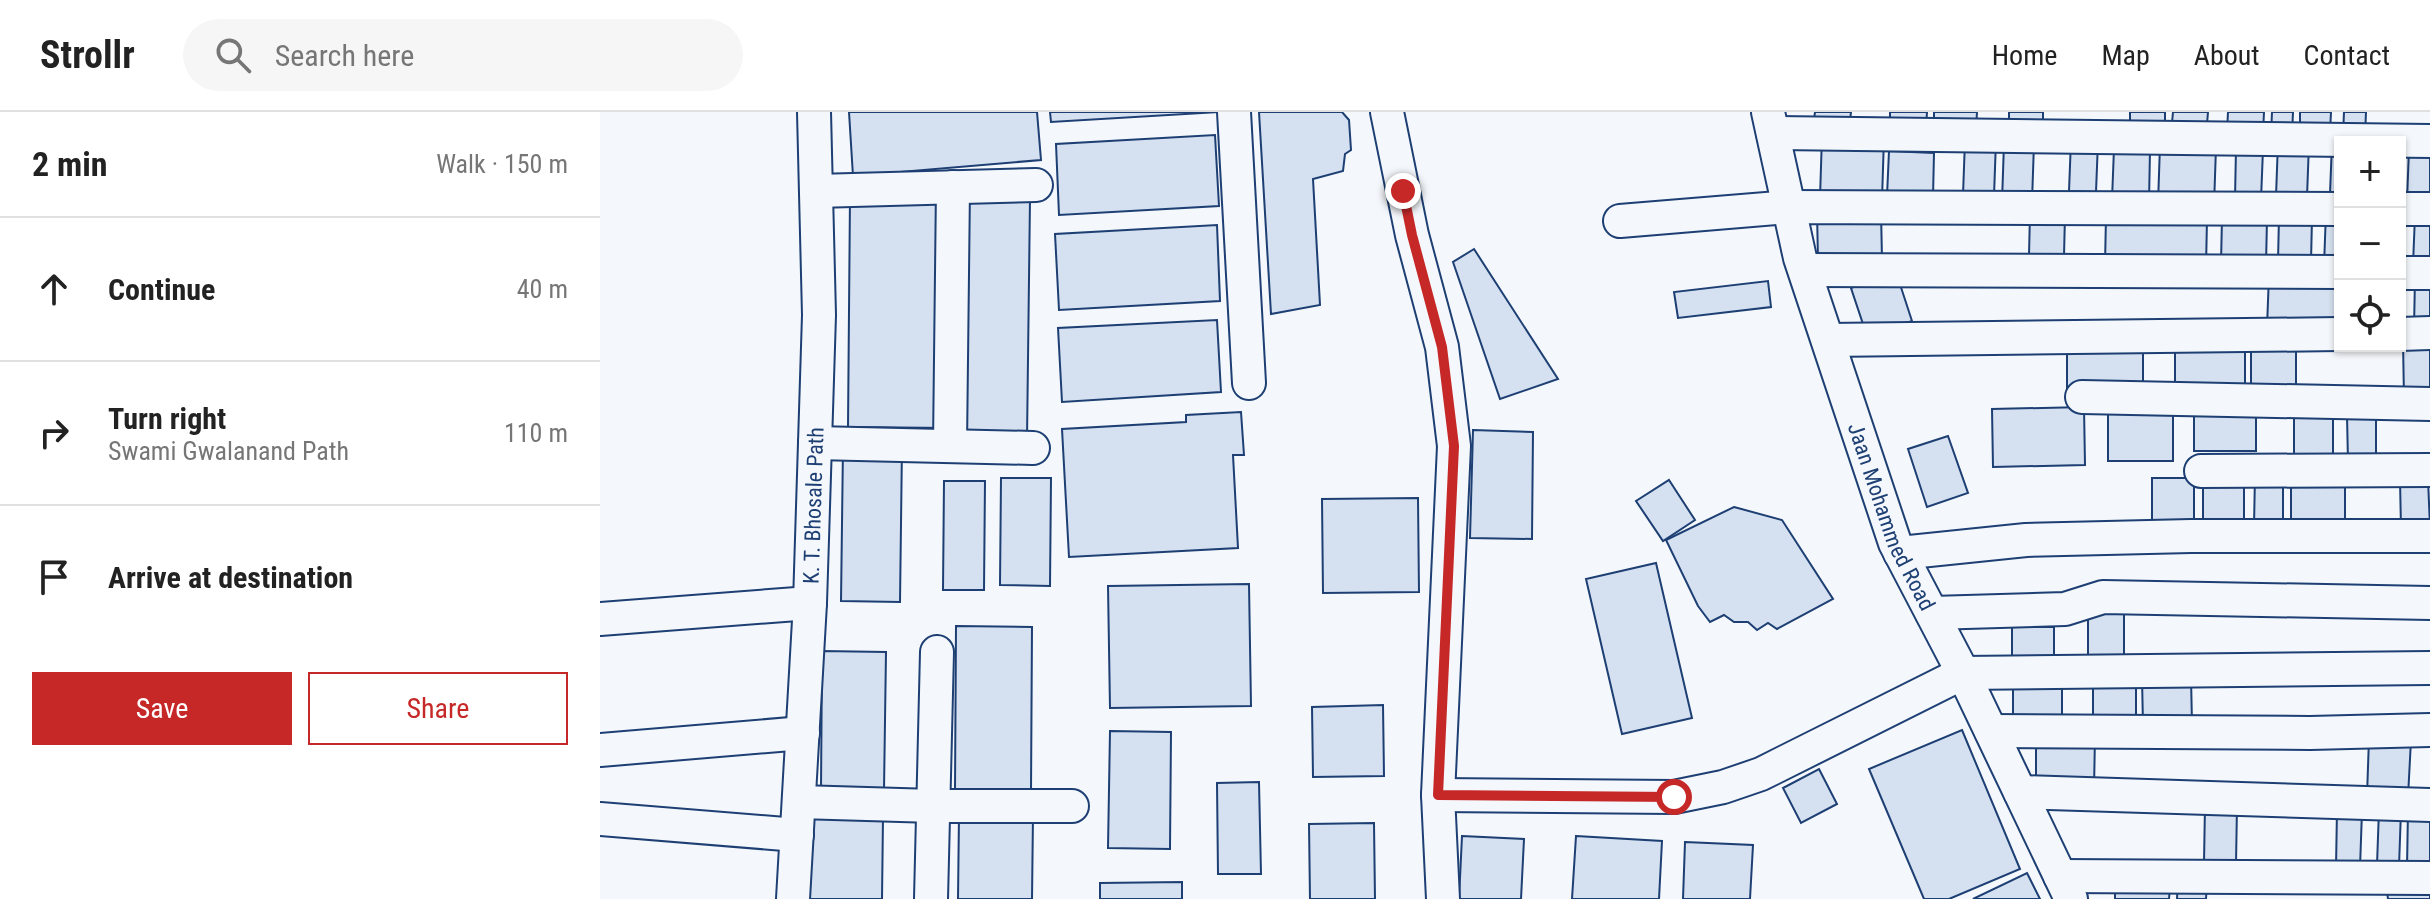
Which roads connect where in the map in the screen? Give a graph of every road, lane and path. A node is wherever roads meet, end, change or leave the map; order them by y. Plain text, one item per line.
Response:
1 (814, 112) edge
2 (1234, 112) edge
3 (1387, 112) edge
4 (1770, 122) edge
5 (2430, 141) edge
6 (1036, 185) dead end
7 (953, 187) junction
8 (816, 191) junction
9 (1789, 207) junction
10 (2334, 209) edge
11 (2406, 209) edge
12 (2430, 209) edge
13 (1620, 221) dead end
14 (1805, 270) junction
15 (2334, 272) edge
16 (2406, 273) edge
17 (2430, 273) edge
18 (2430, 333) edge
19 (2334, 334) edge
20 (2406, 334) edge
21 (1828, 340) junction
22 (1249, 383) dead end
23 (2082, 397) dead end
24 (2430, 404) edge
25 (815, 443) junction
26 (950, 446) junction
27 (1033, 448) dead end
28 (2430, 470) edge
29 (2201, 471) dead end
30 (2430, 536) edge
31 (1900, 553) junction
32 (810, 603) junction
33 (2430, 603) edge
34 (1932, 613) junction
35 (600, 619) edge
36 (937, 652) dead end
37 (2430, 668) edge
38 (1963, 673) junction
39 (2430, 730) edge
40 (1991, 731) junction
41 (803, 733) junction
42 (600, 750) edge
43 (2020, 792) junction
44 (1438, 795) junction
45 (799, 802) junction
46 (2430, 805) edge
47 (934, 806) junction
48 (1072, 806) dead end
49 (600, 819) edge
50 (797, 835) junction
51 (2430, 878) edge
52 (2066, 888) edge
53 (793, 899) edge
54 (931, 899) edge
55 (1443, 899) edge

1 - 8 street, K. T. Bhosale Path
2 - 22 street
3 - 44 street
4 - 5 street
4 - 9 street, Jaan Mohammed Road
6 - 7 street
7 - 8 street
7 - 26 street
8 - 25 street, K. T. Bhosale Path
9 - 10 street
9 - 13 street
9 - 14 street, Jaan Mohammed Road
11 - 12 street
14 - 15 street
14 - 21 street, Jaan Mohammed Road
16 - 17 street
18 - 20 street
19 - 21 street
21 - 31 street, Jaan Mohammed Road
23 - 24 street
25 - 26 street
25 - 32 street, K. T. Bhosale Path
26 - 27 street
28 - 29 street
30 - 31 street
31 - 34 street, Jaan Mohammed Road
32 - 35 street
32 - 41 street, K. T. Bhosale Path
33 - 34 street
34 - 38 street, Jaan Mohammed Road
36 - 47 street
37 - 38 street
38 - 40 street, Jaan Mohammed Road
38 - 44 street
39 - 40 street
40 - 43 street, Jaan Mohammed Road
41 - 42 street
41 - 45 street, K. T. Bhosale Path
43 - 46 street
43 - 52 street, Jaan Mohammed Road
44 - 55 street
45 - 47 street
45 - 50 street, K. T. Bhosale Path
47 - 48 street
47 - 54 street
49 - 50 street
50 - 53 street, K. T. Bhosale Path
51 - 52 street

